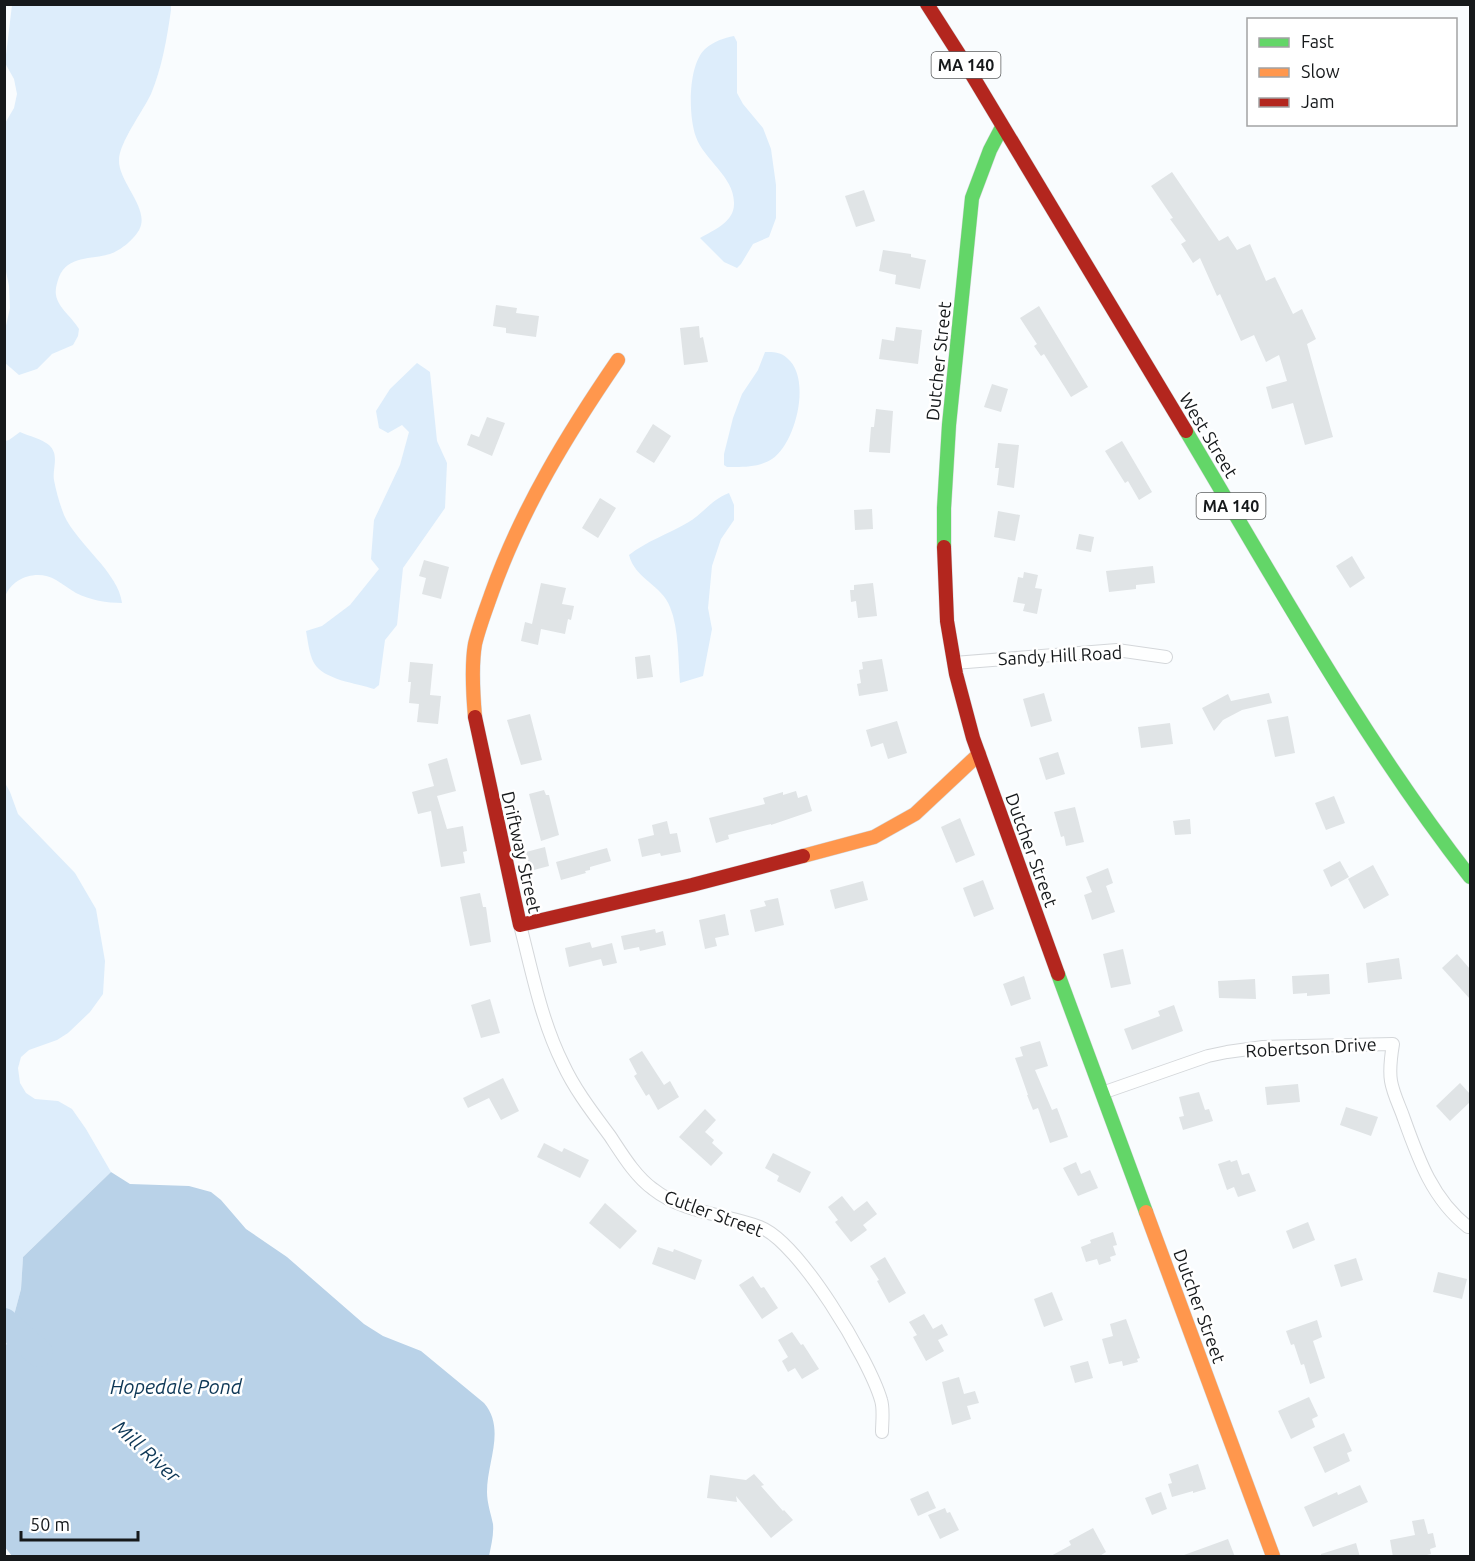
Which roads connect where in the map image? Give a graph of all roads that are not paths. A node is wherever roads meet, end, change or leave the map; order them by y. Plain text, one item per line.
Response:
1 (927, 4) edge
2 (1002, 127) junction
3 (618, 360) dead end
4 (1166, 657) dead end
5 (954, 663) junction
6 (979, 754) junction
7 (1470, 877) edge
8 (519, 925) junction
9 (1102, 1093) junction
10 (1468, 1227) dead end
11 (882, 1432) dead end
12 (1273, 1557) edge

1 - 2 street, West Street / MA 140
2 - 5 street, Dutcher Street
2 - 7 street, West Street / MA 140
3 - 8 street, Driftway Street
4 - 5 street, Sandy Hill Road
5 - 6 street, Dutcher Street
6 - 8 street, Driftway Street
6 - 9 street, Dutcher Street
8 - 11 street, Cutler Street
9 - 10 street, Robertson Drive
9 - 12 street, Dutcher Street

